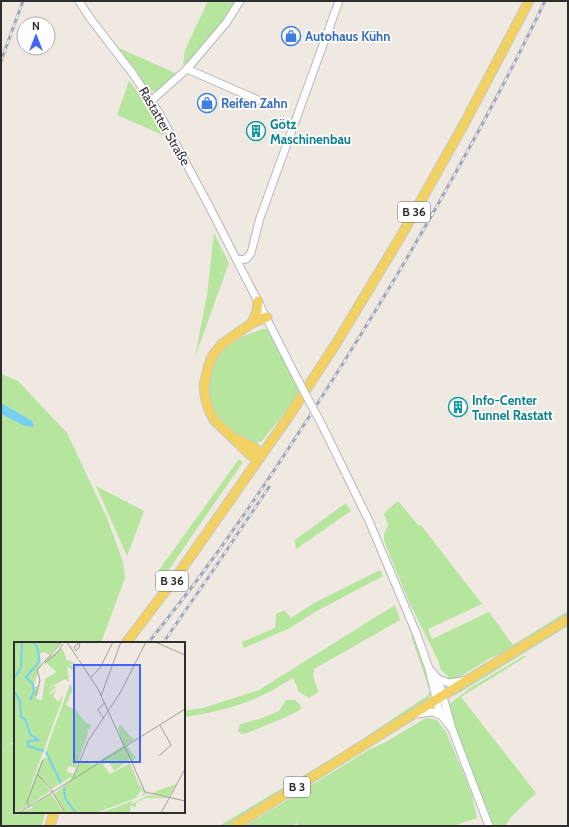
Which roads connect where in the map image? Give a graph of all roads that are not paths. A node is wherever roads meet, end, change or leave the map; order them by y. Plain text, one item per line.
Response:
1 (79, 1) edge
2 (240, 1) edge
3 (339, 1) edge
4 (529, 1) edge
5 (187, 69) junction
6 (258, 100) dead end
7 (151, 101) junction
8 (238, 260) junction
9 (258, 301) junction
10 (268, 320) junction
11 (252, 324) junction
12 (243, 331) junction
13 (232, 437) junction
14 (272, 440) junction
15 (250, 445) junction
16 (259, 459) junction
17 (568, 619) edge
18 (127, 642) edge
19 (429, 669) junction
20 (438, 680) junction
21 (466, 681) junction
22 (440, 697) junction
23 (413, 714) junction
24 (442, 716) junction
25 (452, 729) junction
26 (54, 813) edge
27 (50, 826) edge
28 (234, 826) edge
29 (489, 826) edge

1 - 7 street, Rastatter Straße
2 - 5 street
3 - 8 street
4 - 14 main road, B 36
5 - 6 street
5 - 7 street
7 - 8 street, Rastatter Straße
8 - 9 street, Rastatter Straße
9 - 10 street, Rastatter Straße
9 - 11 main road
10 - 11 main road
10 - 12 main road
10 - 19 street, Rastatter Straße, bridge
11 - 12 main road
12 - 13 main road
13 - 15 main road
13 - 16 main road
14 - 15 main road
14 - 16 main road, B 36
15 - 16 main road
16 - 18 main road, B 36
17 - 21 main road, B 3
19 - 20 street
19 - 22 street
20 - 21 street
20 - 22 street
21 - 22 main road, B 3
22 - 23 main road, B 3
22 - 24 street
22 - 25 street
23 - 24 street
23 - 28 main road, B 3
24 - 25 street
25 - 29 street
26 - 27 main road

